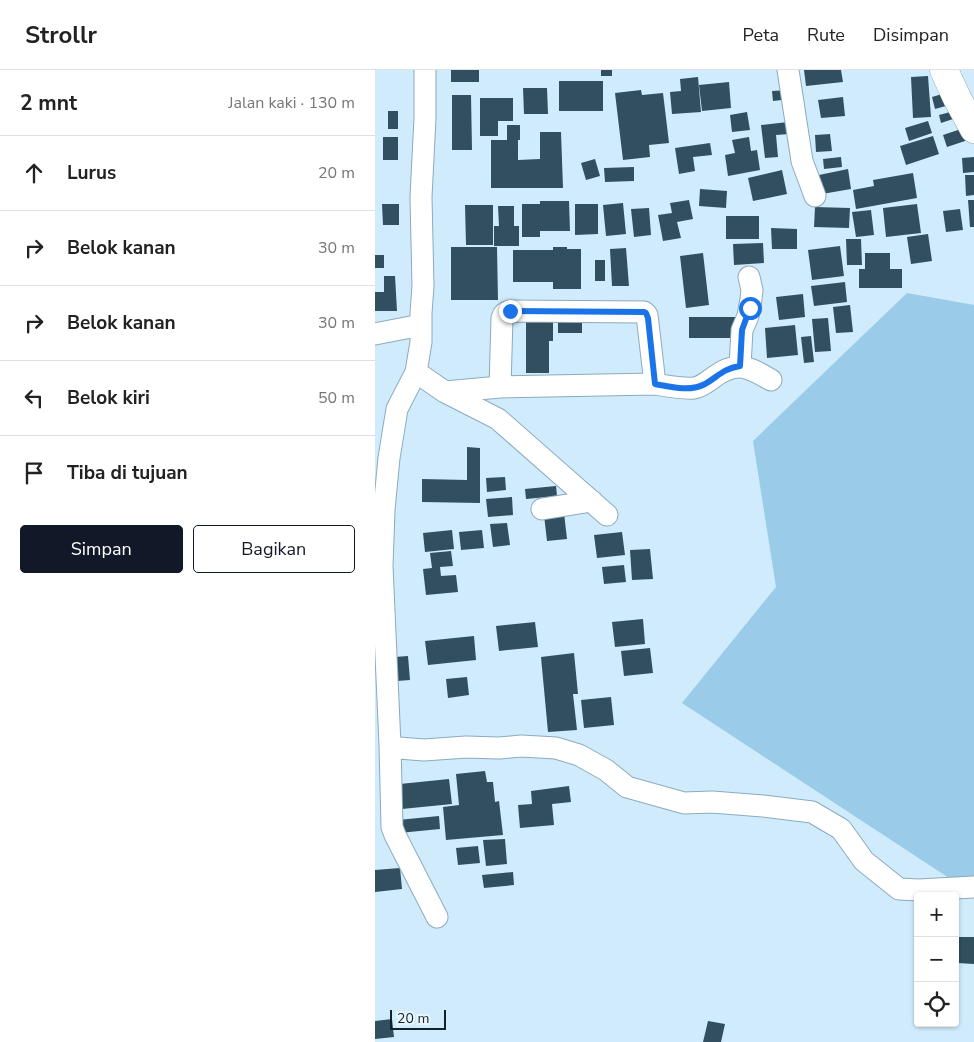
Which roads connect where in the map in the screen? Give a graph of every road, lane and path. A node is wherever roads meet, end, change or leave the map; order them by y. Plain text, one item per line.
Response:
1 (425, 70) edge
2 (788, 70) edge
3 (944, 70) edge
4 (974, 129) edge
5 (815, 196) dead end
6 (749, 276) dead end
7 (421, 325) junction
8 (375, 334) edge
9 (740, 366) junction
10 (417, 372) junction
11 (771, 380) dead end
12 (655, 384) junction
13 (500, 386) junction
14 (445, 392) junction
15 (542, 509) dead end
16 (390, 745) junction
17 (974, 887) edge
18 (437, 917) dead end

1 - 7 street
2 - 5 street
3 - 4 main road
6 - 9 street
7 - 8 street
7 - 10 street
9 - 11 street
9 - 12 street
10 - 14 street
10 - 16 street
12 - 13 street
12 - 13 street
13 - 14 street
14 - 15 street
16 - 17 street
16 - 18 street

